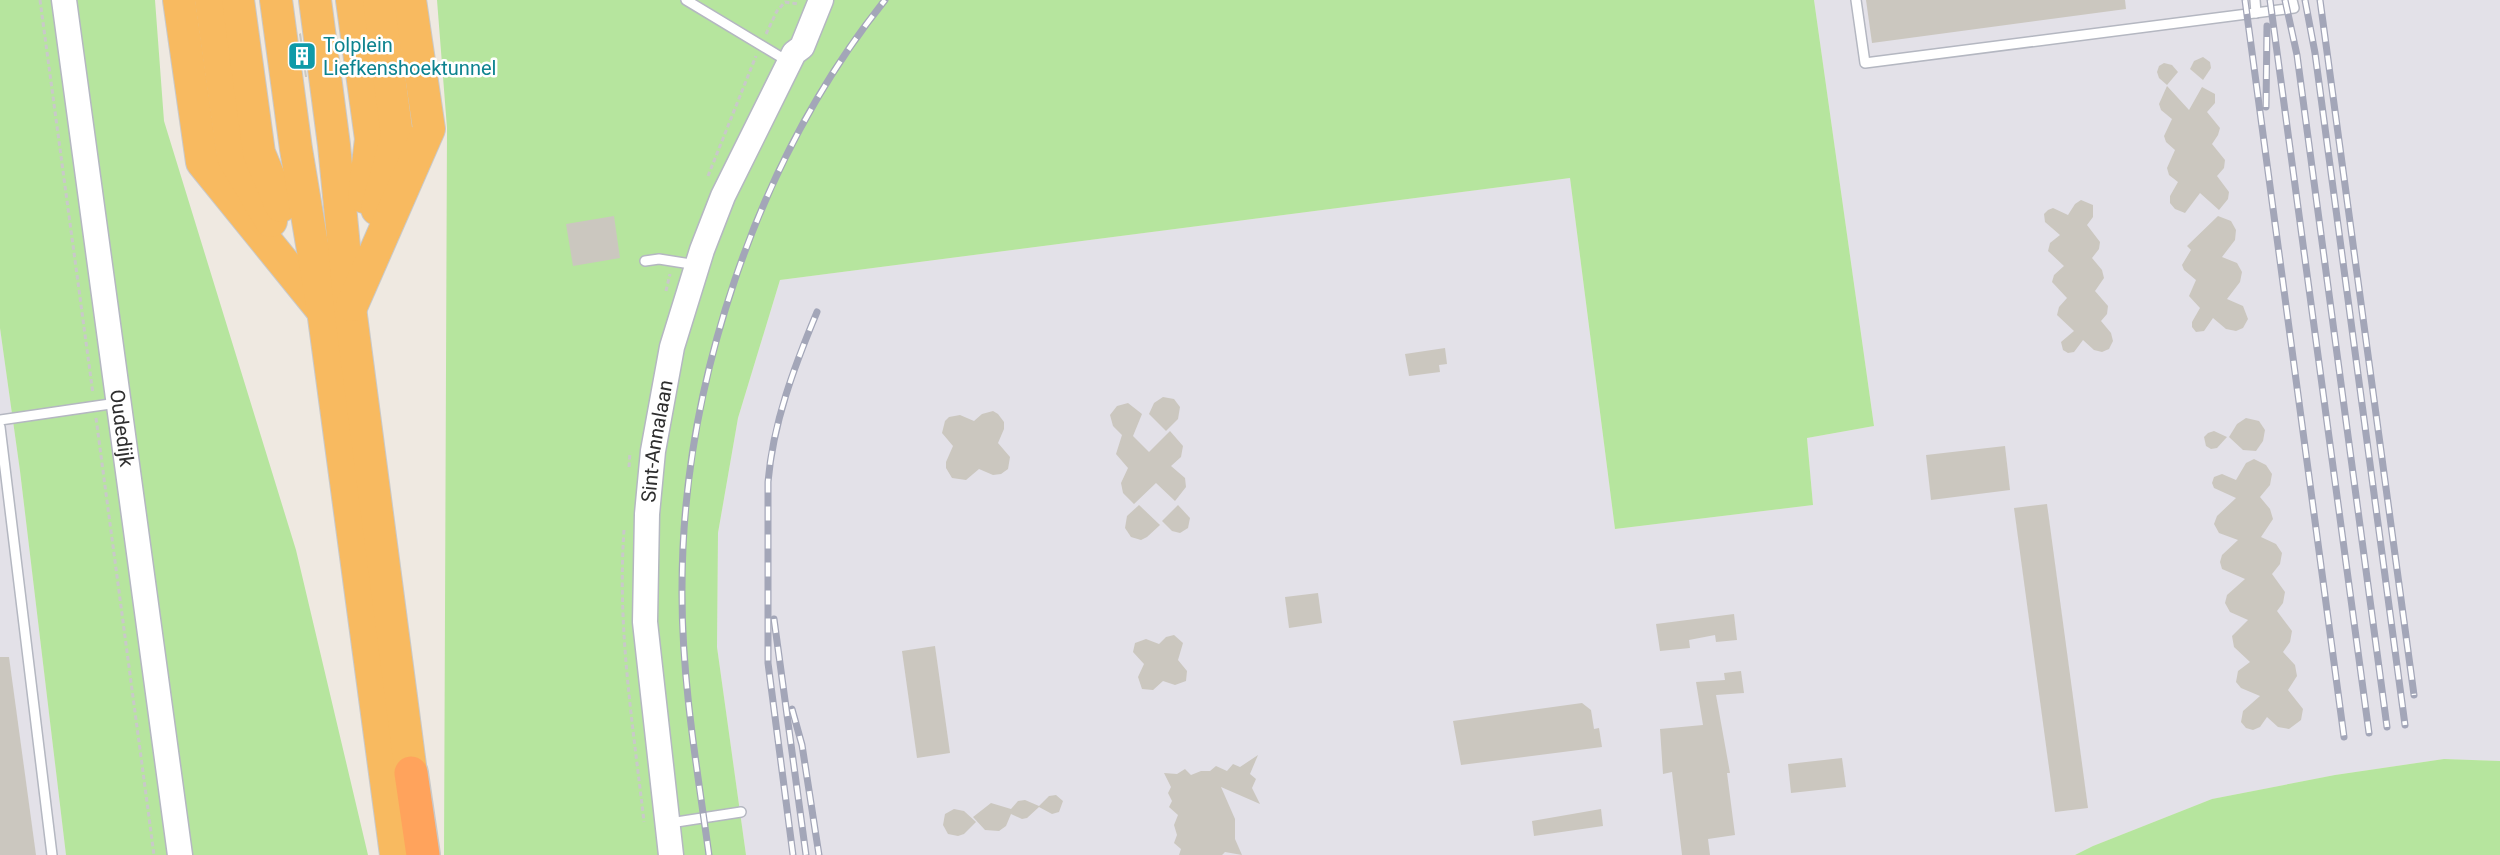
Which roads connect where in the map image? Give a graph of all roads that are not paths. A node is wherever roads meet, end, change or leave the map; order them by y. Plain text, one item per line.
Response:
1 (64, 0) edge
2 (179, 0) edge
3 (199, 0) edge
4 (211, 0) edge
5 (225, 0) edge
6 (237, 0) edge
7 (251, 0) edge
8 (263, 0) edge
9 (303, 0) edge
10 (340, 0) edge
11 (352, 0) edge
12 (366, 0) edge
13 (379, 0) edge
14 (392, 0) edge
15 (410, 0) edge
16 (686, 0) edge
17 (805, 0) edge
18 (821, 0) edge
19 (1856, 0) edge
20 (2255, 0) edge
21 (2292, 0) edge
22 (2256, 13) junction
23 (792, 58) junction
24 (645, 261) dead end
25 (697, 265) junction
26 (337, 309) junction
27 (119, 403) junction
28 (0, 420) edge
29 (0, 427) edge
30 (4, 486) edge
31 (411, 773) joint
32 (741, 812) dead end
33 (667, 823) junction
34 (52, 855) edge
35 (180, 855) edge
36 (396, 855) edge
37 (423, 855) edge
38 (671, 855) edge

1 - 27 street, Oudedijk
2 - 26 highway
3 - 26 highway
4 - 26 highway
5 - 26 highway
6 - 26 highway
7 - 26 highway
8 - 26 highway
9 - 26 highway
10 - 26 highway
11 - 26 highway
12 - 26 highway
13 - 26 highway
14 - 26 highway
15 - 26 highway
16 - 23 lane
17 - 23 street, Sint-Annalaan
18 - 23 street, Sint-Annalaan
19 - 22 lane
20 - 22 lane
21 - 22 lane
23 - 25 street, Sint-Annalaan
24 - 25 lane
25 - 33 street, Sint-Annalaan
26 - 31 highway
26 - 36 highway
27 - 28 lane
27 - 35 street, Oudedijk
29 - 30 lane
30 - 34 lane
31 - 37 highway
32 - 33 lane
33 - 38 street, Sint-Annalaan

